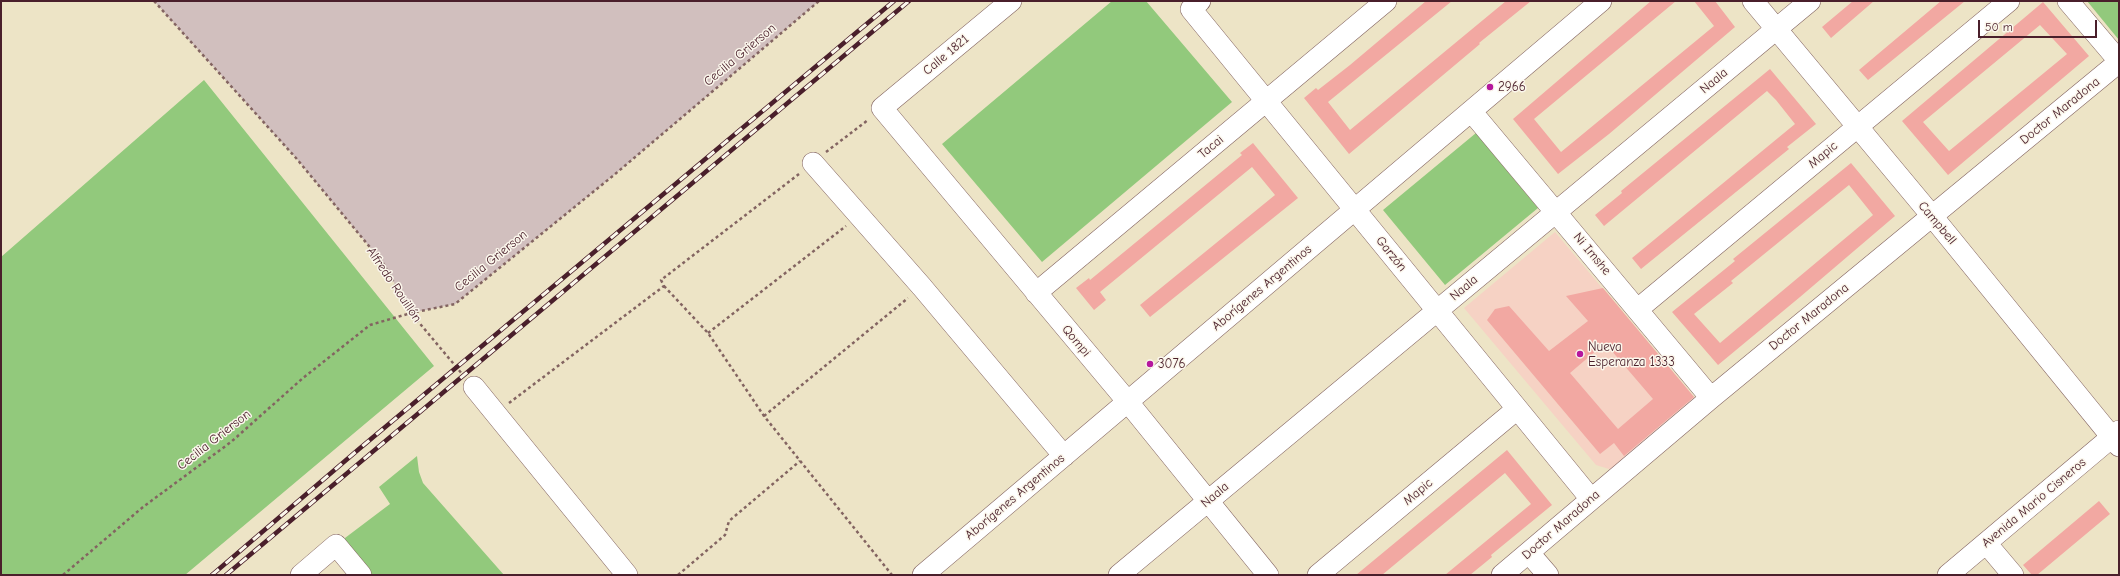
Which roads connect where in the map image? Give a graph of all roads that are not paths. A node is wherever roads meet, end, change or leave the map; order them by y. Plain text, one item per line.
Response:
1 (1010, 1) edge
2 (1386, 1) edge
3 (1601, 1) edge
4 (1753, 1) edge
5 (1810, 1) edge
6 (2009, 1) edge
7 (2068, 1) edge
8 (1195, 5) edge
9 (1776, 29) junction
10 (2119, 61) edge
11 (1266, 101) junction
12 (882, 108) joint
13 (1471, 111) junction
14 (1857, 128) junction
15 (813, 163) road end
16 (1355, 209) junction
17 (1556, 212) junction
18 (1932, 216) junction
19 (1036, 293) junction
20 (1638, 309) junction
21 (1437, 311) junction
22 (474, 388) road end
23 (1711, 398) junction
24 (1128, 402) junction
25 (1518, 409) junction
26 (2116, 438) edge
27 (1064, 456) junction
28 (1591, 498) junction
29 (1207, 501) junction
30 (1986, 543) junction
31 (1529, 552) junction
32 (301, 575) edge
33 (361, 575) edge
34 (627, 575) edge
35 (923, 575) edge
36 (1119, 575) edge
37 (1268, 575) edge
38 (1318, 575) edge
39 (1502, 575) edge
40 (1548, 575) edge
41 (1948, 575) edge
42 (2012, 575) edge

1 - 12 street, Calle 1821
2 - 11 street, Tacai
3 - 13 street, Aborígenes Argentinos
4 - 9 street, Campbell
5 - 9 street, Naala
6 - 14 street, Mapic
7 - 10 street
8 - 11 street, Garzón
9 - 14 street, Campbell
9 - 17 street, Naala
10 - 18 street, Doctor Maradona
11 - 16 street, Garzón
11 - 19 street, Tacai
12 - 19 street, Qompi
13 - 16 street, Aborígenes Argentinos
13 - 17 street, Ni Imshe
14 - 18 street, Campbell
14 - 20 street, Mapic
15 - 27 street
16 - 21 street, Garzón
16 - 24 street, Aborígenes Argentinos
17 - 20 street, Ni Imshe
17 - 21 street, Naala
18 - 23 street, Doctor Maradona
18 - 26 street, Campbell
19 - 24 street, Qompi
20 - 23 street, Ni Imshe
21 - 25 street, Garzón
21 - 29 street, Naala
22 - 34 street
23 - 28 street, Doctor Maradona
24 - 27 street, Aborígenes Argentinos
24 - 29 street, Qompi
25 - 28 street, Garzón
25 - 38 street, Mapic
26 - 30 street, Avenida Mario Cisneros
27 - 35 street, Aborígenes Argentinos
28 - 31 street, Doctor Maradona
29 - 36 street, Naala
29 - 37 street, Qompi
30 - 41 street, Avenida Mario Cisneros
30 - 42 street
31 - 39 street, Doctor Maradona
31 - 40 street
32 - 33 street

